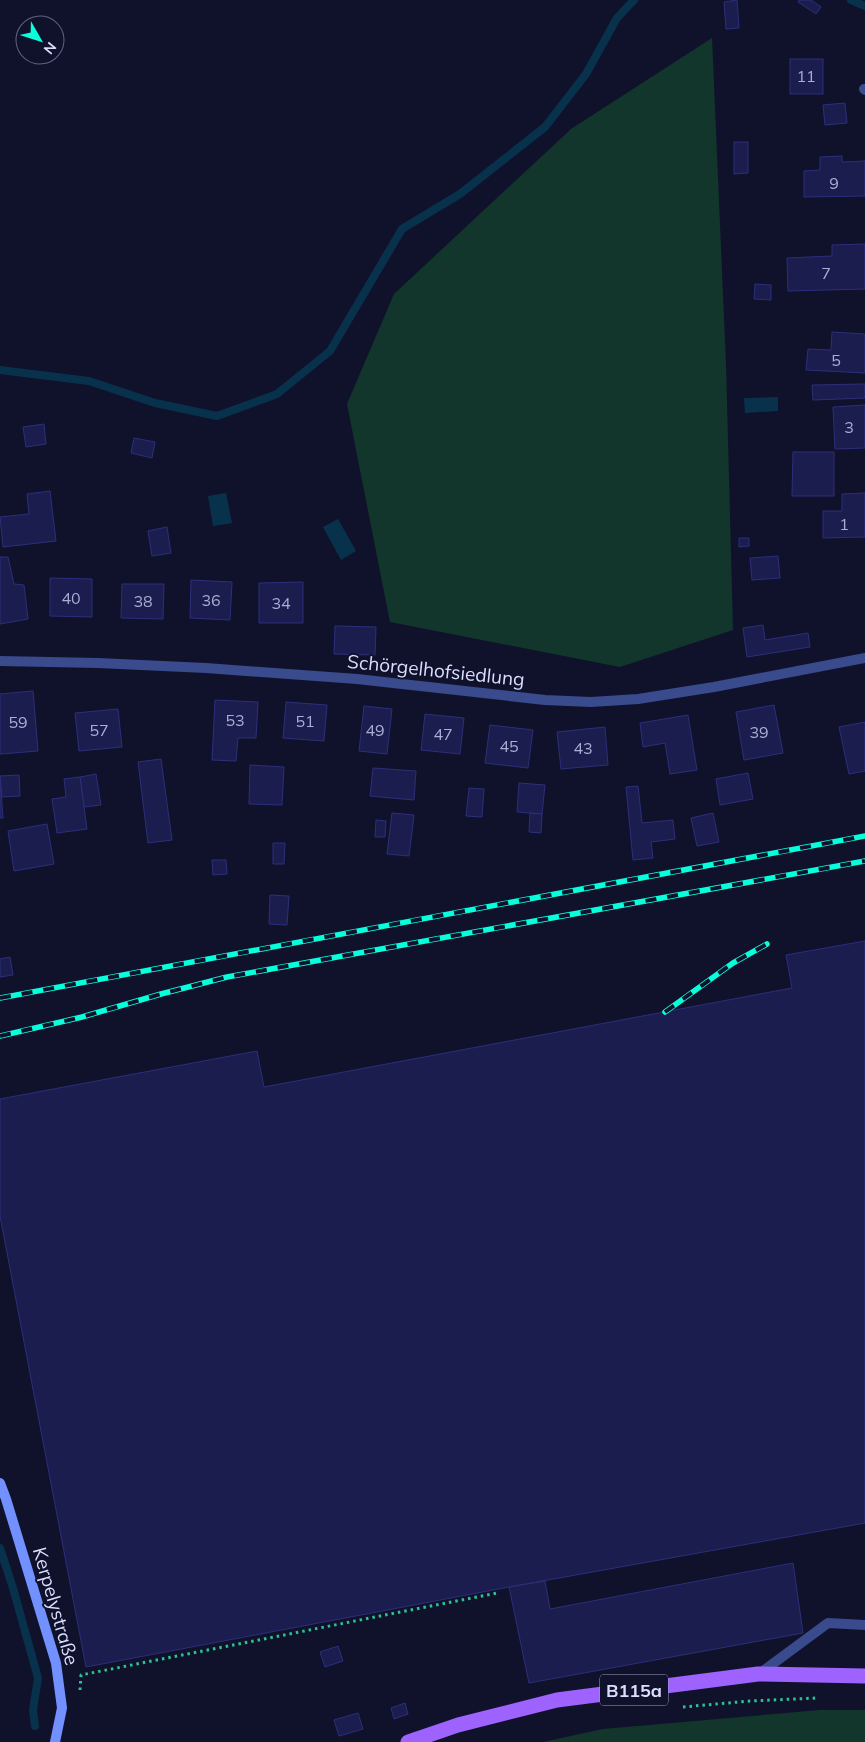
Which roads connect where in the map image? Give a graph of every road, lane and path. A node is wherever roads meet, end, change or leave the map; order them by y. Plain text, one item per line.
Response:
1 (865, 658) edge
2 (0, 661) edge
3 (0, 1483) edge
4 (497, 1593) dead end
5 (865, 1625) edge
6 (82, 1674) dead end
7 (758, 1674) junction
8 (865, 1676) edge
9 (827, 1698) dead end
10 (682, 1707) dead end
11 (55, 1742) edge
12 (408, 1742) edge

1 - 2 street, Schörgelhofsiedlung
3 - 11 main road, Kerpelystraße
4 - 6 path
5 - 7 street
7 - 8 main road, B115a
7 - 12 main road, B115a
9 - 10 path

